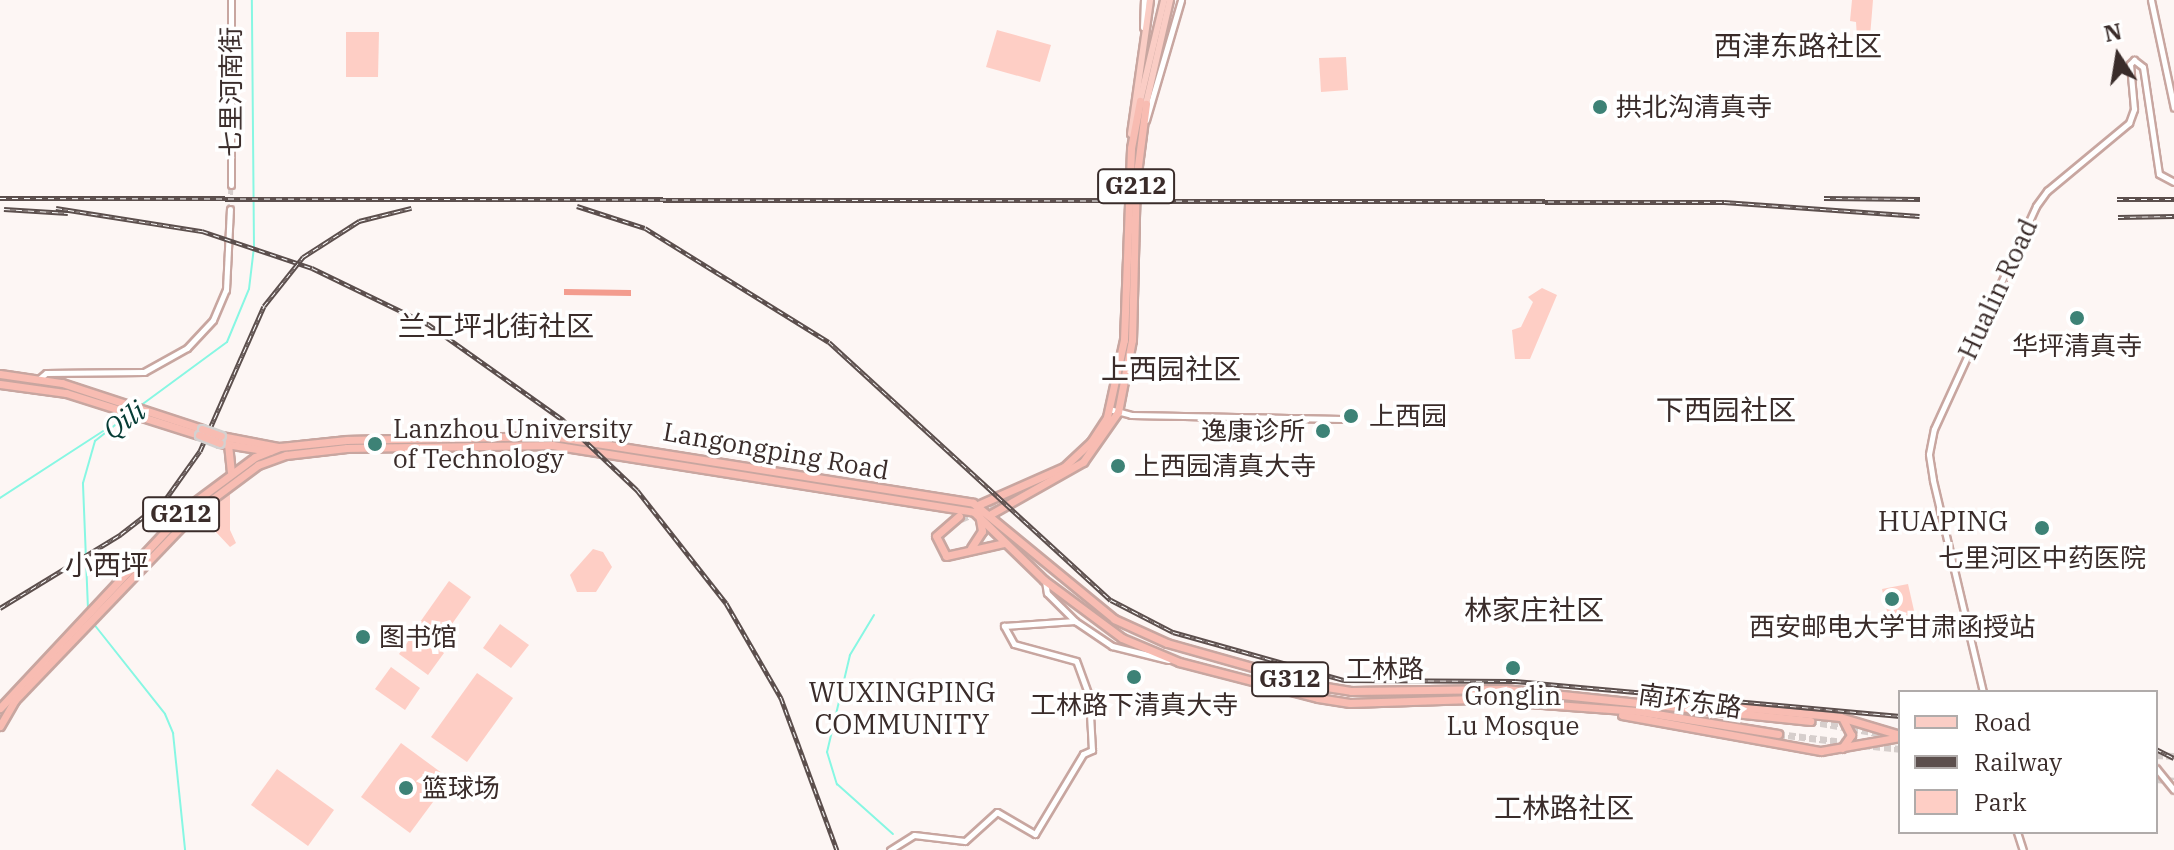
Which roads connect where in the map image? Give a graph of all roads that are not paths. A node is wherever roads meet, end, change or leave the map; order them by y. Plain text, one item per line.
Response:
1 (231, 0) edge
2 (1147, 0) edge
3 (1164, 0) edge
4 (1170, 0) edge
5 (1181, 0) edge
6 (2151, 0) edge
7 (1143, 103) junction
8 (2174, 108) edge
9 (1140, 131) junction
10 (1132, 142) junction
11 (2174, 182) edge
12 (231, 185) tunnel mouth
13 (230, 209) tunnel mouth
14 (0, 374) edge
15 (39, 379) junction
16 (0, 384) edge
17 (1114, 410) junction
18 (1342, 419) dead end
19 (200, 432) junction
20 (239, 439) junction
21 (223, 441) junction
22 (244, 447) junction
23 (280, 447) junction
24 (270, 451) junction
25 (286, 455) junction
26 (247, 461) junction
27 (233, 474) junction
28 (1000, 500) junction
29 (978, 505) junction
30 (979, 514) junction
31 (991, 514) junction
32 (1006, 544) junction
33 (1044, 580) junction
34 (1075, 621) junction
35 (78, 629) junction
36 (1179, 662) junction
37 (1983, 690) edge
38 (1653, 703) junction
39 (0, 708) edge
40 (1597, 710) junction
41 (1840, 717) junction
42 (1, 721) edge
43 (1810, 721) tunnel mouth
44 (1778, 734) tunnel mouth
45 (1898, 735) edge
46 (1898, 736) edge
47 (1836, 750) junction
48 (2158, 770) edge
49 (2174, 790) edge
50 (890, 850) edge

1 - 12 street, 七里河南街
2 - 10 main road
3 - 7 main road
4 - 7 main road, G212
5 - 9 street
6 - 8 street
7 - 9 highway, G212
7 - 10 highway, G212
9 - 17 highway, G212
10 - 17 highway, G212
11 - 37 street, Hualin Road
13 - 15 street
14 - 15 highway
15 - 19 highway
16 - 19 highway
17 - 18 street
17 - 28 highway, G212
17 - 28 highway, G212
19 - 21 highway, bridge
20 - 21 highway
20 - 22 highway
20 - 23 highway
21 - 22 highway
21 - 27 highway
22 - 24 highway
22 - 26 highway
23 - 24 highway
23 - 29 highway, Langongping Road
24 - 25 highway
24 - 26 highway
25 - 27 highway, G212
25 - 30 highway, Langongping Road / G212
26 - 27 highway
27 - 35 highway, G212
28 - 29 highway
28 - 31 highway
29 - 31 highway, 工林路 / G312
30 - 32 highway, 工林路 / G312
30 - 32 highway
31 - 38 highway, 工林路 / G312
32 - 33 highway, 工林路 / G312
33 - 34 street
33 - 36 highway, 工林路 / G312
34 - 36 street
34 - 50 street
35 - 39 highway, G212
35 - 42 highway, G212
36 - 40 highway, 工林路 / G312
38 - 41 highway
38 - 43 highway, 南环东路 / G312
40 - 44 highway, 南环东路 / G312
40 - 47 highway
41 - 45 highway
41 - 47 highway
46 - 47 highway
48 - 49 street

